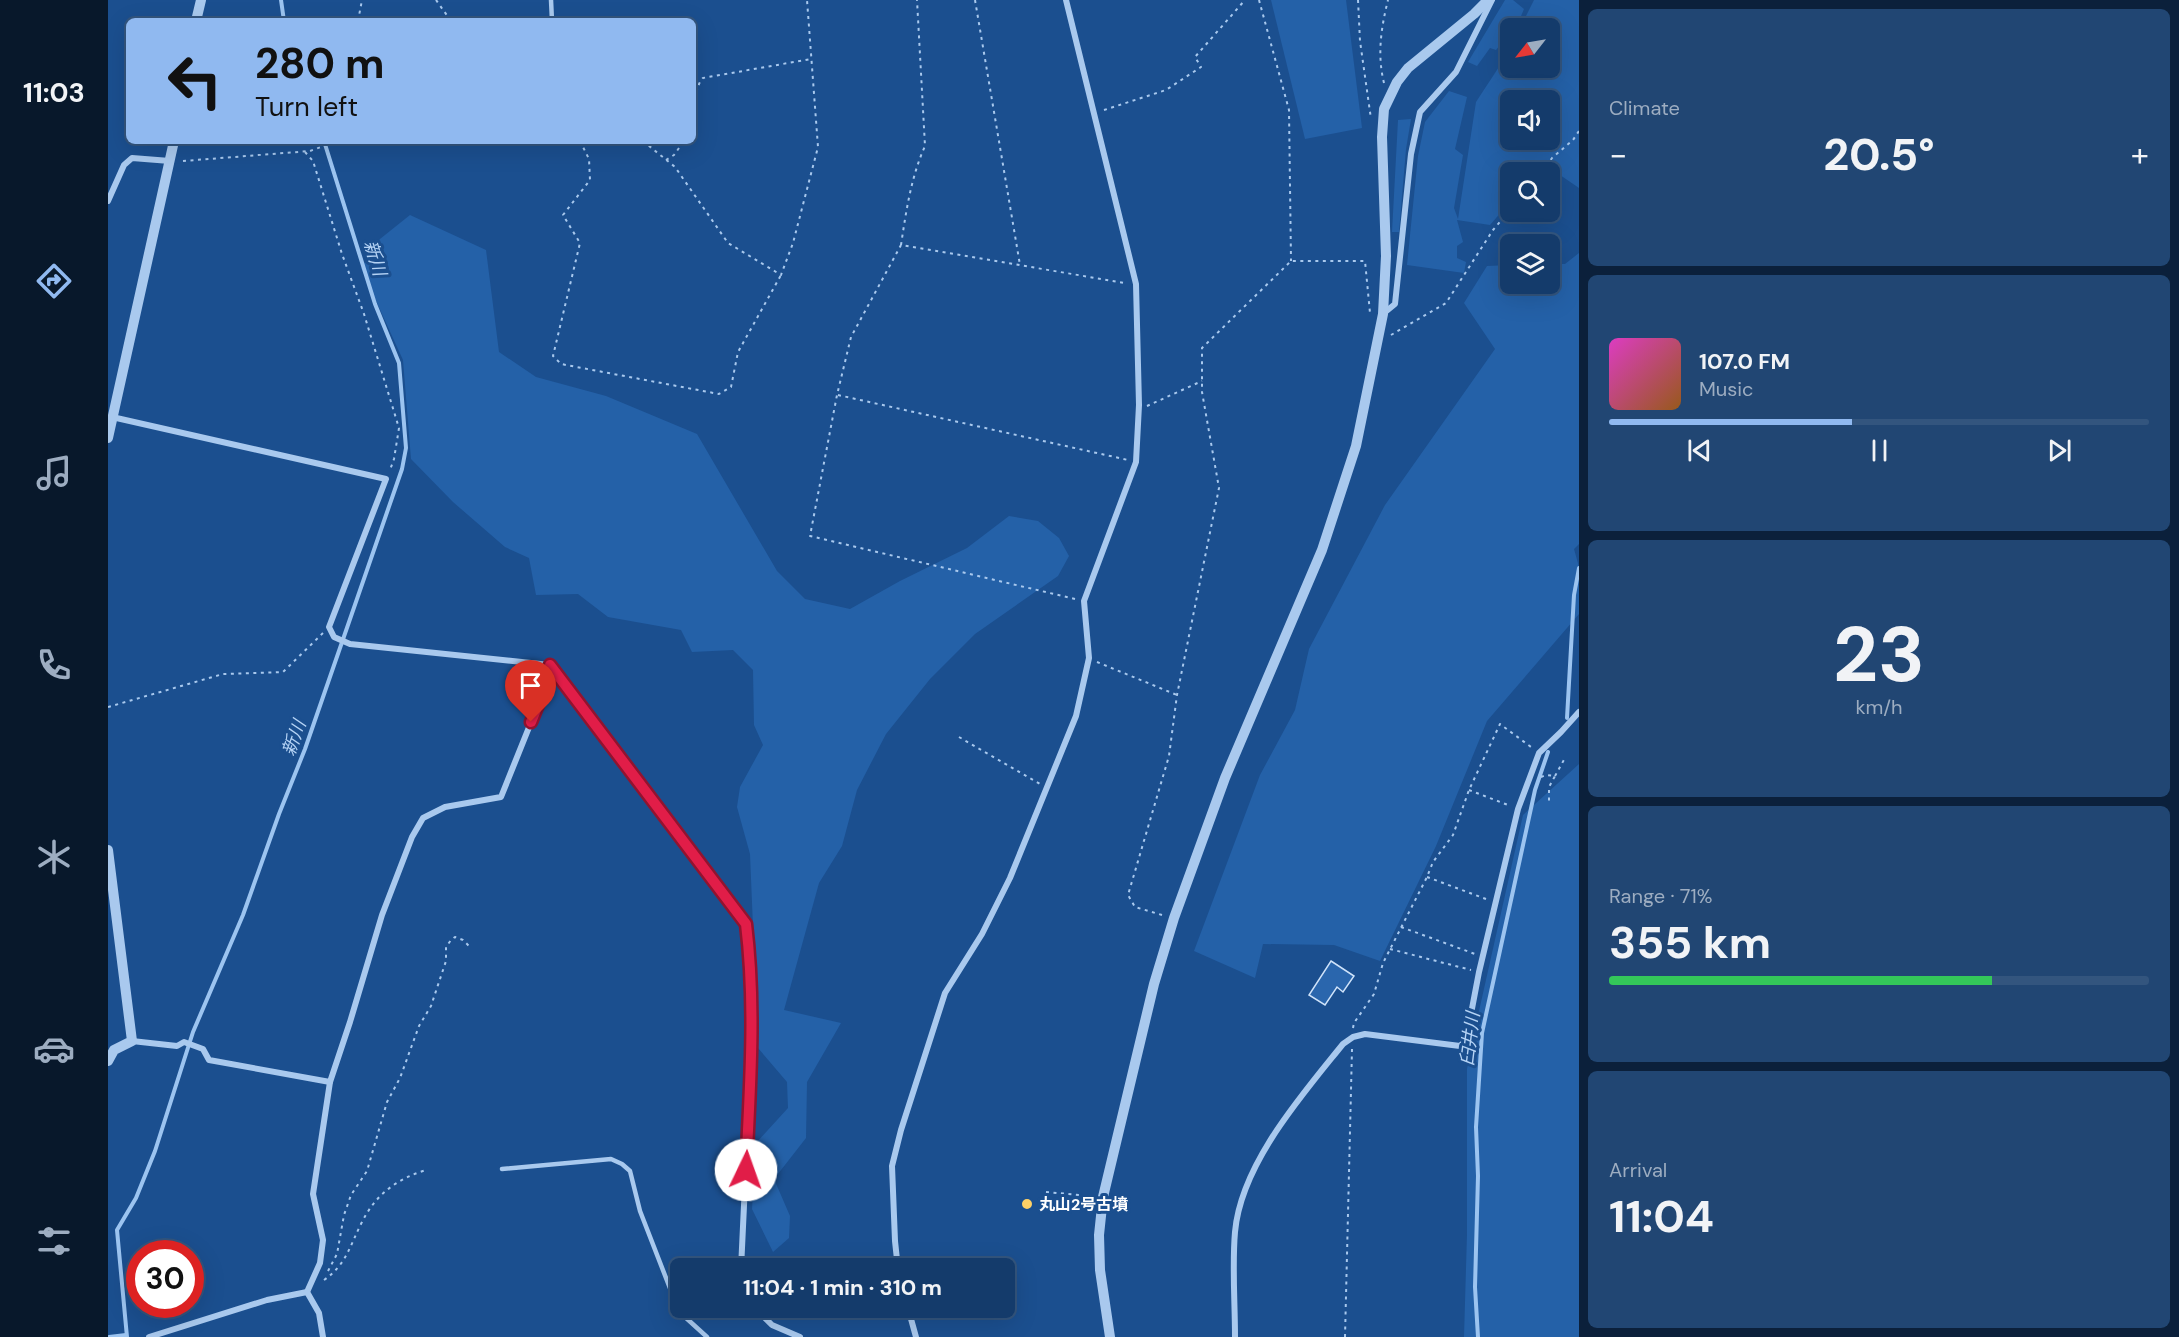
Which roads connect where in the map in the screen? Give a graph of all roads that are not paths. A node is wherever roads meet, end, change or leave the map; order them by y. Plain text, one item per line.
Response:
1 (201, 0) edge
2 (551, 0) edge
3 (1066, 0) edge
4 (1490, 0) edge
5 (197, 18) edge
6 (552, 18) edge
7 (174, 144) edge
8 (171, 162) junction
9 (108, 201) edge
10 (1383, 314) junction
11 (112, 417) junction
12 (108, 438) edge
13 (550, 665) junction
14 (1579, 712) edge
15 (108, 850) edge
16 (132, 1041) junction
17 (111, 1051) edge
18 (108, 1061) edge
19 (330, 1082) junction
20 (502, 1169) dead end
21 (742, 1258) edge
22 (897, 1258) edge
23 (307, 1292) junction
24 (765, 1318) edge
25 (911, 1318) edge
26 (149, 1337) edge
27 (323, 1337) edge
28 (707, 1337) edge
29 (800, 1337) edge
30 (916, 1337) edge
31 (1110, 1337) edge
32 (1235, 1337) edge

1 - 5 street
2 - 6 lane
3 - 22 street
4 - 10 street
4 - 10 street
7 - 8 street
8 - 9 street
8 - 11 street
10 - 31 street
11 - 12 street
11 - 13 street
13 - 19 street
13 - 21 street
14 - 32 street
15 - 16 street
16 - 17 street
16 - 19 street
17 - 18 street
19 - 23 street
20 - 28 lane
23 - 26 street
23 - 27 street
24 - 29 street
25 - 30 street

